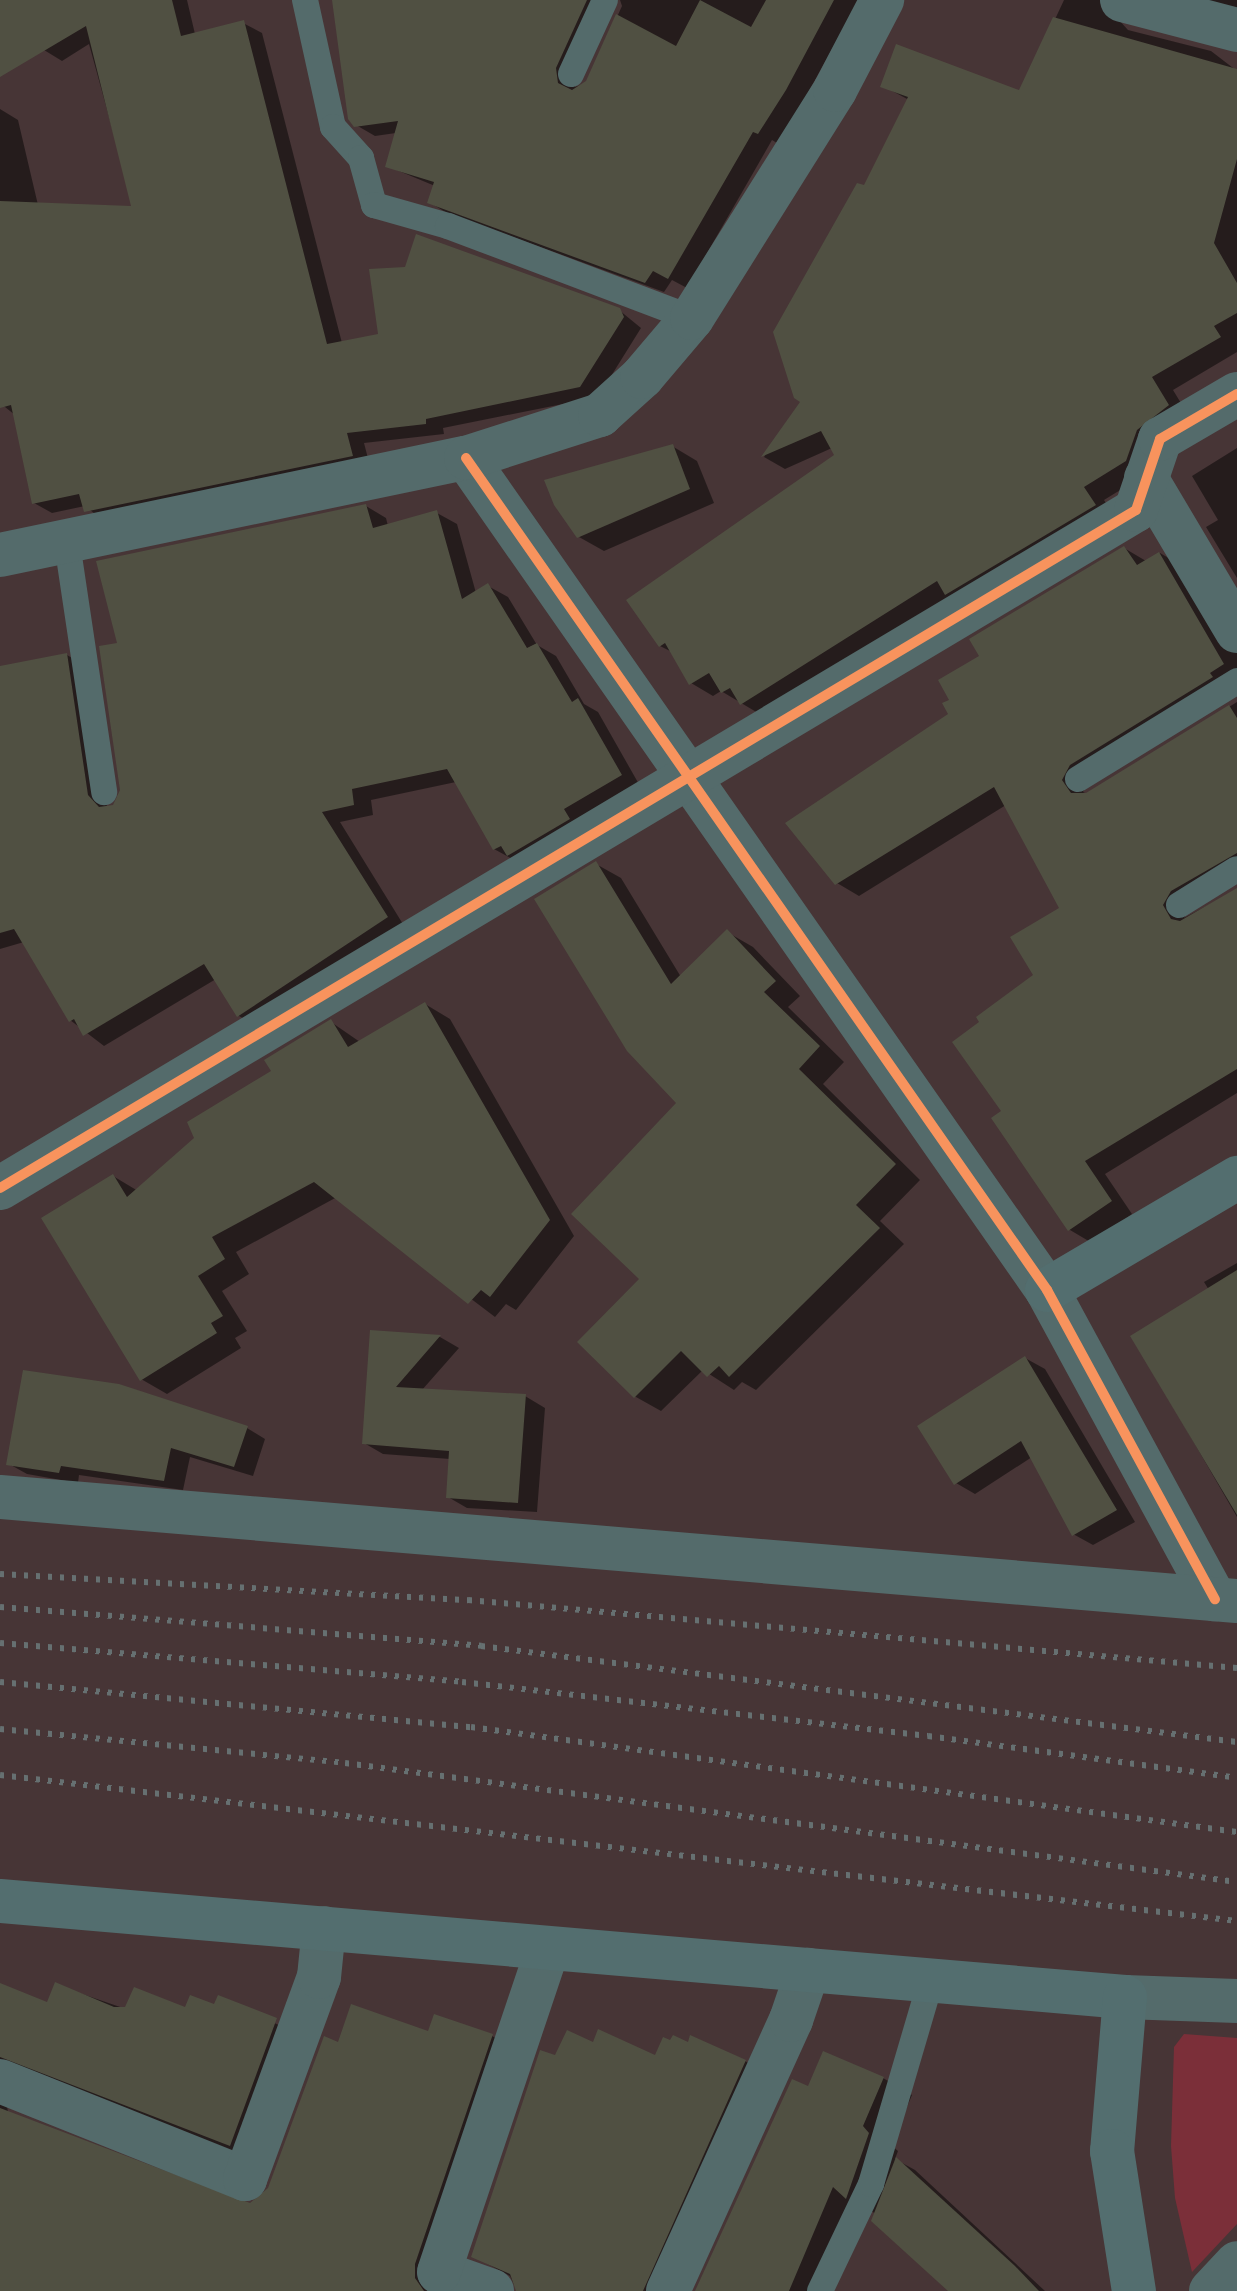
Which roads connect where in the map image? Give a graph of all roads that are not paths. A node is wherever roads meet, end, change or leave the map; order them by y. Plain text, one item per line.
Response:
1 (305, 0) edge
2 (605, 0) edge
3 (882, 0) edge
4 (1122, 0) edge
5 (1237, 30) edge
6 (571, 74) dead end
7 (692, 318) junction
8 (1237, 394) edge
9 (466, 458) junction
10 (1146, 478) junction
11 (67, 543) junction
12 (0, 555) edge
13 (1237, 631) edge
14 (1237, 681) edge
15 (688, 777) junction
16 (1078, 779) dead end
17 (104, 792) dead end
18 (1237, 869) edge
19 (1179, 905) dead end
20 (1237, 1178) edge
21 (0, 1188) edge
22 (1047, 1290) junction
23 (0, 1497) edge
24 (1226, 1600) edge
25 (0, 1901) edge
26 (324, 1928) junction
27 (548, 1949) junction
28 (808, 1970) junction
29 (931, 1980) junction
30 (1125, 1997) junction
31 (1237, 2001) edge
32 (0, 2081) edge
33 (1237, 2263) edge
34 (492, 2291) edge
35 (668, 2291) edge
36 (820, 2291) edge
37 (1134, 2291) edge
38 (1211, 2291) edge

1 - 7 lane
2 - 6 lane
3 - 7 street
4 - 5 street
7 - 9 street
8 - 10 street
9 - 11 street
9 - 15 street
10 - 13 street
10 - 15 street
11 - 12 street
11 - 17 lane
14 - 16 lane
15 - 21 street
15 - 22 street
18 - 19 lane
20 - 22 street
22 - 24 street
23 - 24 street
25 - 26 street
26 - 27 street
26 - 32 street
27 - 28 street
27 - 34 street
28 - 29 street
28 - 35 street
29 - 30 street
29 - 36 lane
30 - 31 street
30 - 37 street
33 - 38 street

